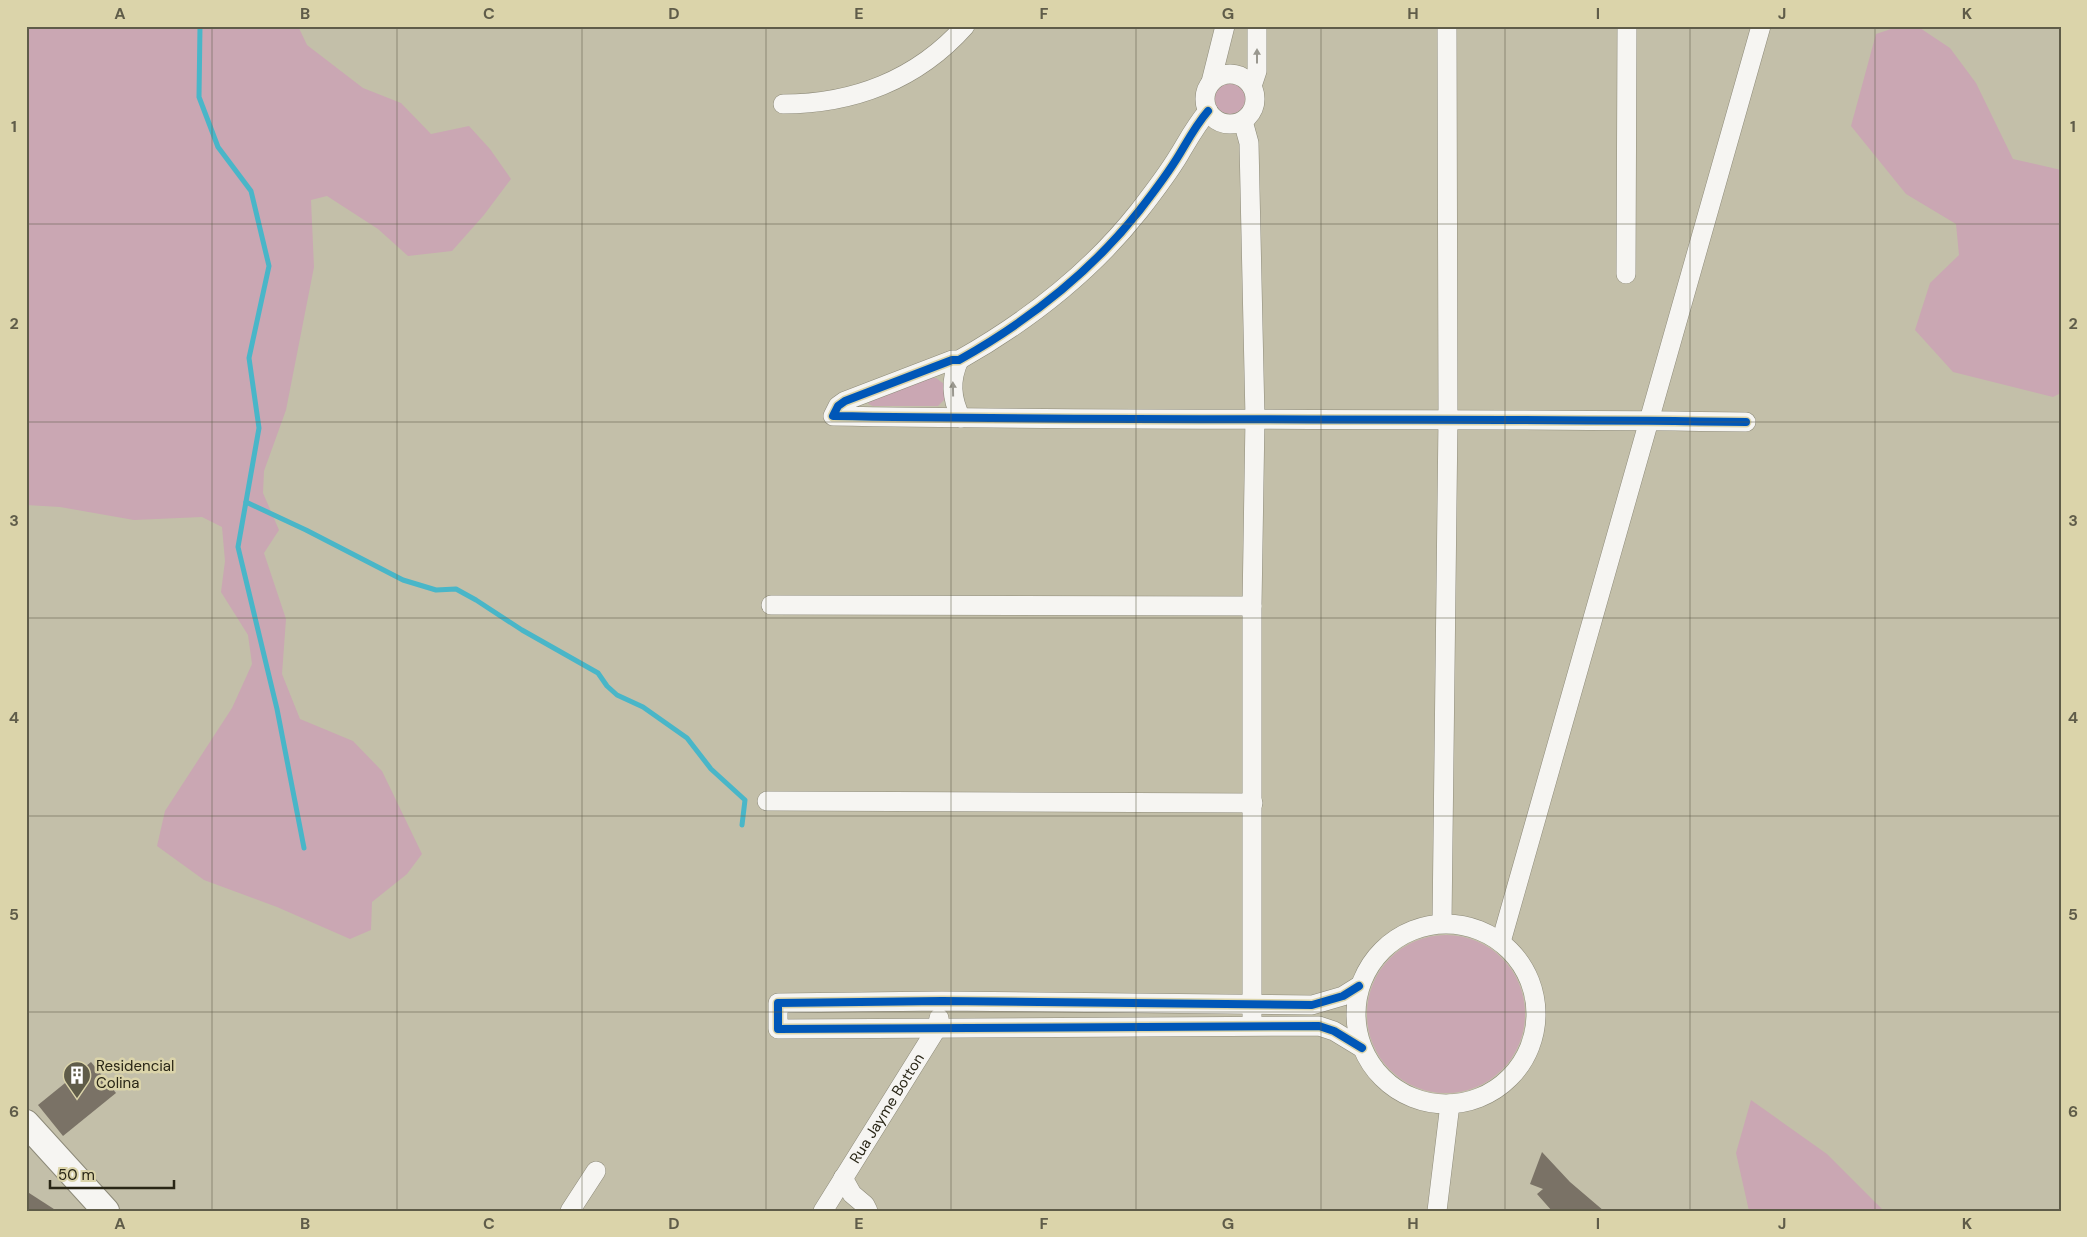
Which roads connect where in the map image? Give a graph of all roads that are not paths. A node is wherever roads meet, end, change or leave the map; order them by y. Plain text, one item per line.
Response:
1 (965, 26) edge
2 (1225, 26) edge
3 (1257, 26) edge
4 (1447, 26) edge
5 (1627, 26) edge
6 (1762, 26) edge
7 (1211, 82) junction
8 (1252, 86) junction
9 (783, 104) dead end
10 (1208, 111) junction
11 (1243, 121) junction
12 (1626, 274) dead end
13 (959, 360) junction
14 (961, 418) junction
15 (1255, 418) junction
16 (1448, 419) junction
17 (1650, 420) junction
18 (1746, 422) dead end
19 (771, 605) dead end
20 (1252, 606) junction
21 (767, 801) dead end
22 (1253, 803) junction
23 (1442, 923) junction
24 (1501, 942) junction
25 (1359, 986) junction
26 (942, 1001) junction
27 (1254, 1005) junction
28 (1251, 1026) junction
29 (938, 1028) junction
30 (1362, 1048) junction
31 (1450, 1104) junction
32 (26, 1123) edge
33 (596, 1171) dead end
34 (843, 1178) junction
35 (99, 1208) edge
36 (570, 1211) edge
37 (823, 1211) edge
38 (868, 1211) edge
39 (1437, 1211) edge

1 - 9 street
2 - 7 street
8 -> 3 street
4 - 16 street
5 - 12 street
6 - 17 street
7 - 8 street
7 - 10 street
8 - 11 street
10 - 11 street
10 - 13 street
11 - 15 street
14 -> 13 street
13 - 14 street
14 - 15 street
15 - 16 street
15 - 20 street
16 - 17 street
16 - 23 street
17 - 18 street
17 - 24 street
19 - 20 street
20 - 22 street
21 - 22 street
22 - 27 street
23 - 24 street
23 - 25 street
24 - 31 street
25 - 27 street
25 - 30 street
26 - 27 street
26 - 29 street, Rua Jayme Botton
26 - 29 street
27 - 28 street
28 - 29 street
28 - 30 street
29 - 34 street, Rua Jayme Botton
30 - 31 street
31 - 39 street
32 - 35 street
33 - 36 street
34 - 37 street, Rua Jayme Botton
34 - 38 street

